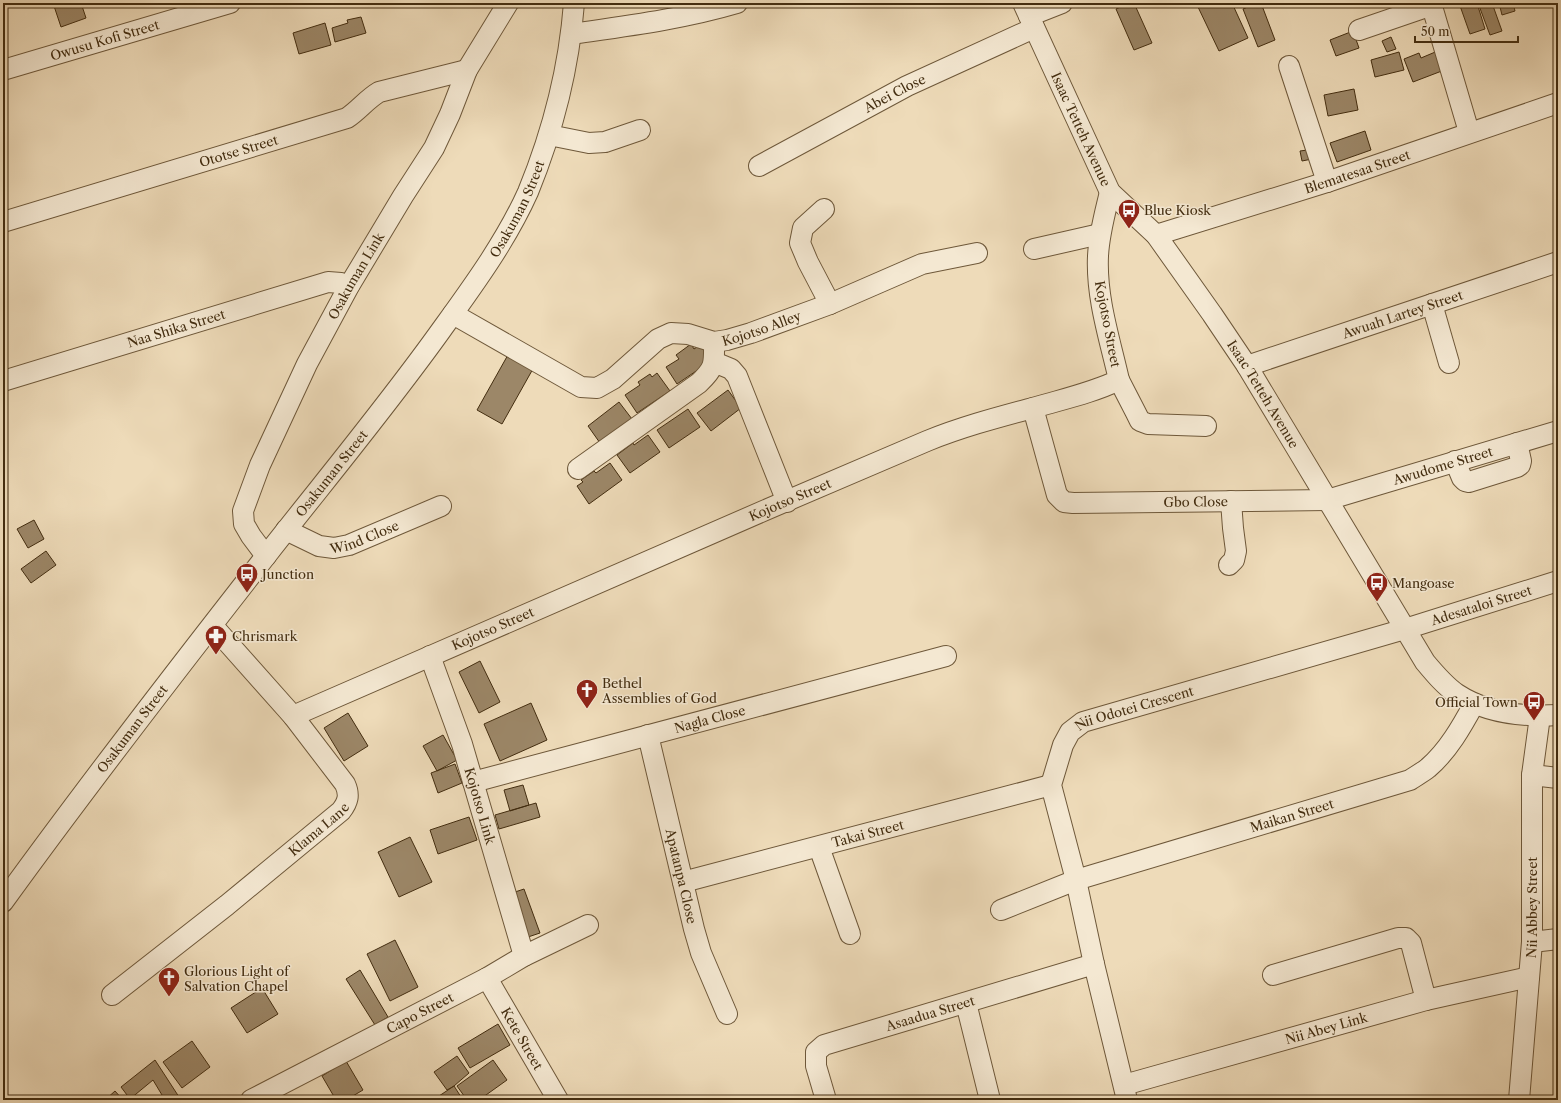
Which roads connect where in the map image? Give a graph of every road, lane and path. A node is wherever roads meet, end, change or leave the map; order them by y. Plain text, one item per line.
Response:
1 (230, 3) edge
2 (508, 3) edge
3 (574, 3) edge
4 (737, 3) edge
5 (1062, 3) edge
6 (1432, 4) edge
7 (1029, 16) edge
8 (1359, 30) dead end
9 (572, 34) junction
10 (1289, 66) dead end
11 (3, 70) edge
12 (467, 70) junction
13 (1558, 103) edge
14 (640, 130) dead end
15 (1469, 132) junction
16 (549, 135) junction
17 (759, 166) dead end
18 (1327, 182) junction
19 (1110, 192) junction
20 (824, 209) dead end
21 (3, 222) edge
22 (1100, 234) junction
23 (1156, 235) junction
24 (1034, 249) dead end
25 (978, 253) dead end
26 (1558, 262) edge
27 (349, 286) junction
28 (830, 304) junction
29 (1432, 304) junction
30 (453, 314) junction
31 (714, 342) junction
32 (714, 362) junction
33 (1449, 363) dead end
34 (1248, 366) junction
35 (1119, 380) junction
36 (3, 381) edge
37 (1034, 408) junction
38 (1206, 426) dead end
39 (1558, 431) edge
40 (578, 470) dead end
41 (1327, 500) junction
42 (1231, 501) junction
43 (787, 502) junction
44 (441, 506) dead end
45 (286, 530) junction
46 (266, 556) junction
47 (1229, 565) dead end
48 (1558, 581) edge
49 (213, 626) junction
50 (1405, 629) junction
51 (430, 656) junction
52 (946, 656) dead end
53 (1474, 704) junction
54 (1549, 715) edge
55 (293, 716) junction
56 (648, 735) junction
57 (1532, 775) junction
58 (1558, 778) edge
59 (473, 782) junction
60 (1051, 785) junction
61 (819, 847) junction
62 (1076, 880) junction
63 (684, 882) junction
64 (3, 902) edge
65 (1001, 910) dead end
66 (588, 925) dead end
67 (850, 934) dead end
68 (1558, 939) edge
69 (1532, 942) junction
70 (524, 956) junction
71 (1094, 964) junction
72 (1272, 975) dead end
73 (1529, 977) junction
74 (487, 978) junction
75 (112, 995) dead end
76 (1426, 1000) junction
77 (966, 1003) junction
78 (727, 1014) dead end
79 (1125, 1092) edge
80 (255, 1099) edge
81 (558, 1100) edge
82 (826, 1100) edge
83 (990, 1100) edge
84 (1519, 1100) edge

1 - 11 street, Owusu Kofi Street
2 - 12 street, Osakuman Link
3 - 9 street, Osakuman Street
4 - 9 street
5 - 7 street, Abei Close
6 - 8 street
6 - 15 street
7 - 17 street, Abei Close
7 - 19 street, Isaac Tetteh Avenue
9 - 16 street, Osakuman Street
10 - 18 street
12 - 21 street, Ototse Street
12 - 27 street, Osakuman Link
13 - 15 street, Blematesaa Street
14 - 16 street
15 - 18 street, Blematesaa Street
16 - 30 street, Osakuman Street
18 - 23 street, Blematesaa Street
19 - 22 street, Kojotso Street
19 - 23 street, Isaac Tetteh Avenue
20 - 28 street
22 - 24 street
22 - 35 street, Kojotso Street
23 - 34 street, Isaac Tetteh Avenue
25 - 28 street, Kojotso Alley
26 - 29 street, Awuah Lartey Street
27 - 36 street, Naa Shika Street
27 - 46 street, Osakuman Link
28 - 31 street, Kojotso Alley
29 - 33 street
29 - 34 street, Awuah Lartey Street
30 - 31 street, Kojotso Alley
30 - 45 street, Osakuman Street
31 - 32 street
32 - 40 street
32 - 43 street
34 - 41 street, Isaac Tetteh Avenue
35 - 37 street, Kojotso Street
35 - 38 street
37 - 42 street, Gbo Close
37 - 43 street, Kojotso Street
39 - 41 street, Awudome Street
41 - 42 street, Gbo Close
41 - 50 street, Isaac Tetteh Avenue
42 - 47 street
43 - 51 street, Kojotso Street
44 - 45 street, Wind Close
45 - 46 street, Osakuman Street
46 - 49 street, Osakuman Street
48 - 50 street, Adesataloi Street
49 - 55 street, Klama Lane
49 - 64 street, Osakuman Street
50 - 53 street, Isaac Tetteh Avenue
50 - 60 street, Nii Odotei Crescent
51 - 55 street, Kojotso Street
51 - 59 street, Kojotso Link
52 - 56 street, Nagla Close
53 - 54 street, Isaac Tetteh Avenue
53 - 62 street, Maikan Street
54 - 57 street, Nii Abbey Street
55 - 75 street, Klama Lane
56 - 59 street, Nagla Close
56 - 63 street, Apatanpa Close
57 - 58 street
57 - 69 street, Nii Abbey Street
59 - 70 street, Kojotso Link
60 - 61 street, Takai Street
60 - 62 street
61 - 63 street, Takai Street
61 - 67 street
62 - 65 street, Maikan Street
62 - 71 street
63 - 78 street, Apatanpa Close
66 - 70 street, Capo Street
68 - 69 street
69 - 73 street, Nii Abbey Street
70 - 74 street, Capo Street
71 - 77 street, Asaadua Street
71 - 79 street
72 - 76 street
73 - 76 street, Nii Abey Link
73 - 84 street, Nii Abbey Street
74 - 80 street, Capo Street
74 - 81 street, Kete Street
76 - 79 street, Nii Abey Link
77 - 82 street, Asaadua Street
77 - 83 street

